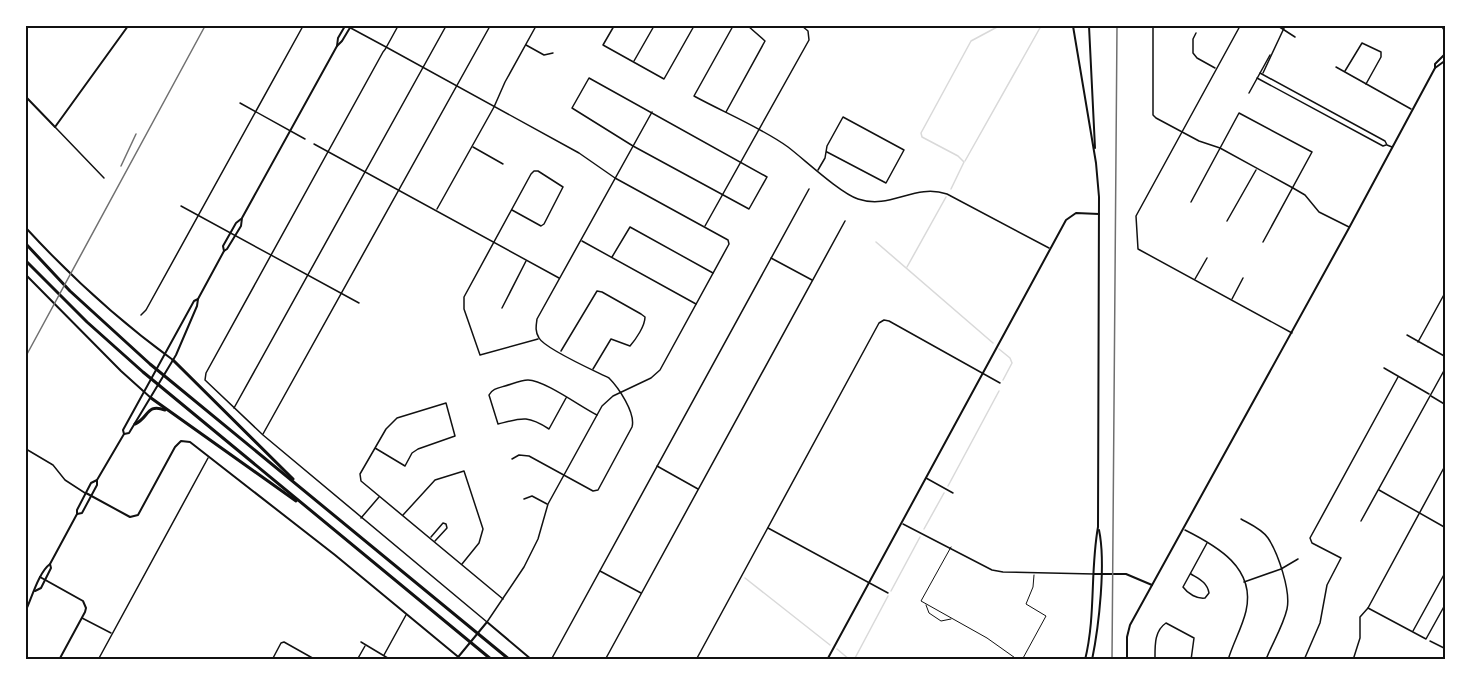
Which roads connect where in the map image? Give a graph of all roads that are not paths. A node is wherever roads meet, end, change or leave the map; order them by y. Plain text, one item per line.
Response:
1 (128, 26) edge
2 (303, 26) edge
3 (348, 26) edge
4 (398, 26) edge
5 (446, 26) edge
6 (490, 26) edge
7 (536, 26) edge
8 (614, 26) edge
9 (654, 26) edge
10 (694, 26) edge
11 (733, 26) edge
12 (748, 26) edge
13 (802, 26) edge
14 (1074, 26) edge
15 (1089, 26) edge
16 (1154, 26) edge
17 (1240, 26) edge
18 (1278, 26) edge
19 (1285, 26) edge
20 (1442, 26) edge
21 (1283, 29) junction
22 (1196, 33) dead end
23 (1446, 33) edge
24 (1295, 37) dead end
25 (525, 45) junction
26 (386, 47) junction
27 (553, 53) dead end
28 (1446, 53) edge
29 (1446, 60) edge
30 (633, 62) junction
31 (423, 67) junction
32 (1336, 67) dead end
33 (1217, 68) junction
34 (1435, 69) junction
35 (1345, 71) junction
36 (1261, 73) junction
37 (1257, 78) junction
38 (1366, 84) junction
39 (457, 86) junction
40 (1249, 93) dead end
41 (26, 97) edge
42 (240, 103) dead end
43 (494, 107) junction
44 (1412, 110) junction
45 (256, 112) junction
46 (651, 112) junction
47 (725, 113) junction
48 (55, 127) junction
49 (758, 130) junction
50 (290, 131) junction
51 (1182, 132) junction
52 (305, 140) dead end
53 (314, 144) dead end
54 (1387, 145) junction
55 (633, 146) junction
56 (472, 147) junction
57 (1392, 147) junction
58 (1220, 148) junction
59 (328, 152) junction
60 (827, 152) junction
61 (741, 162) junction
62 (1096, 163) junction
63 (503, 164) dead end
64 (1256, 168) junction
65 (818, 170) junction
66 (365, 172) junction
67 (104, 178) dead end
68 (615, 178) junction
69 (1293, 188) junction
70 (809, 189) dead end
71 (399, 190) junction
72 (723, 195) junction
73 (1191, 202) dead end
74 (181, 206) dead end
75 (512, 210) junction
76 (436, 211) junction
77 (1099, 214) junction
78 (198, 215) junction
79 (242, 218) junction
80 (845, 221) dead end
81 (1227, 221) dead end
82 (705, 227) junction
83 (26, 228) edge
84 (1349, 228) junction
85 (230, 233) junction
86 (235, 236) junction
87 (581, 240) junction
88 (494, 242) junction
89 (1263, 242) dead end
90 (26, 244) edge
91 (1050, 249) junction
92 (224, 250) junction
93 (271, 256) junction
94 (612, 257) junction
95 (771, 258) junction
96 (1207, 258) dead end
97 (526, 260) junction
98 (26, 261) edge
99 (713, 273) junction
100 (26, 275) edge
101 (307, 276) junction
102 (1243, 278) dead end
103 (560, 279) junction
104 (813, 280) junction
105 (1195, 280) junction
106 (1446, 291) edge
107 (341, 294) junction
108 (198, 299) junction
109 (1232, 300) junction
110 (359, 303) dead end
111 (697, 304) junction
112 (502, 308) dead end
113 (141, 315) dead end
114 (1292, 333) junction
115 (1407, 335) dead end
116 (539, 339) junction
117 (1418, 342) junction
118 (560, 353) junction
119 (165, 354) junction
120 (1446, 357) edge
121 (173, 360) junction
122 (1446, 366) edge
123 (1384, 368) dead end
124 (592, 369) junction
125 (982, 373) junction
126 (1398, 377) junction
127 (1000, 383) dead end
128 (620, 391) junction
129 (144, 393) junction
130 (1430, 395) junction
131 (151, 398) junction
132 (566, 398) junction
133 (1446, 405) edge
134 (233, 409) junction
135 (597, 415) junction
136 (180, 418) junction
137 (135, 424) junction
138 (124, 434) junction
139 (263, 435) junction
140 (375, 448) junction
141 (26, 449) edge
142 (209, 457) junction
143 (512, 459) dead end
144 (1446, 464) edge
145 (657, 466) junction
146 (564, 475) junction
147 (926, 478) junction
148 (97, 480) junction
149 (698, 489) junction
150 (1378, 489) junction
151 (305, 491) junction
152 (86, 493) junction
153 (953, 493) dead end
154 (91, 496) junction
155 (380, 496) junction
156 (524, 499) dead end
157 (548, 504) junction
158 (310, 511) junction
159 (1419, 513) junction
160 (77, 514) junction
161 (403, 516) junction
162 (362, 518) junction
163 (1241, 519) dead end
164 (1361, 521) dead end
165 (901, 523) junction
166 (1098, 527) junction
167 (768, 528) junction
168 (1446, 528) edge
169 (1184, 529) junction
170 (430, 538) junction
171 (434, 542) junction
172 (1207, 542) junction
173 (951, 547) junction
174 (1298, 558) dead end
175 (50, 564) junction
176 (462, 564) junction
177 (1281, 569) junction
178 (600, 571) junction
179 (1446, 571) edge
180 (1034, 573) junction
181 (1095, 574) junction
182 (1100, 574) junction
183 (1191, 574) junction
184 (40, 577) junction
185 (45, 580) junction
186 (869, 582) junction
187 (1244, 582) junction
188 (1152, 585) junction
189 (35, 591) junction
190 (642, 593) junction
191 (888, 593) dead end
192 (503, 599) junction
193 (925, 603) junction
194 (1446, 603) edge
195 (1368, 608) junction
196 (26, 610) edge
197 (406, 614) junction
198 (82, 618) junction
199 (952, 619) junction
200 (487, 622) junction
201 (1413, 632) junction
202 (112, 634) junction
203 (1430, 641) dead end
204 (361, 642) dead end
205 (366, 645) junction
206 (1446, 649) edge
207 (384, 655) junction
208 (457, 658) edge
209 (59, 660) edge
210 (98, 660) edge
211 (272, 660) edge
212 (316, 660) edge
213 (357, 660) edge
214 (392, 660) edge
215 (462, 660) edge
216 (492, 660) edge
217 (510, 660) edge
218 (532, 660) edge
219 (551, 660) edge
220 (605, 660) edge
221 (696, 660) edge
222 (827, 660) edge
223 (1018, 660) edge
224 (1022, 660) edge
225 (1084, 660) edge
226 (1092, 660) edge
227 (1127, 660) edge
228 (1155, 660) edge
229 (1191, 660) edge
230 (1228, 660) edge
231 (1263, 660) edge
232 (1304, 660) edge
233 (1353, 660) edge

1 - 48 main road
2 - 45 street
3 - 26 street
3 - 50 main road
4 - 26 street
5 - 31 street
6 - 39 street
7 - 25 street
8 - 30 street
9 - 30 street
10 - 30 street
11 - 47 street
12 - 47 street
13 - 49 street
14 - 62 main road
15 - 62 main road
16 - 51 street
17 - 33 street
18 - 21 street
19 - 21 street
20 - 23 main road
21 - 24 street
21 - 36 street
22 - 33 street
25 - 27 street
25 - 43 street
26 - 31 street
26 - 59 street
28 - 34 main road
29 - 34 main road
31 - 39 street
31 - 66 street
32 - 35 street
33 - 51 street
34 - 44 main road
35 - 38 street
35 - 38 street
36 - 37 street
36 - 54 street
37 - 40 street
37 - 54 street
38 - 44 street
39 - 43 street
39 - 71 street
41 - 48 main road
42 - 45 street
43 - 56 street
43 - 68 street
44 - 57 main road
45 - 50 street
45 - 78 street
46 - 55 street
46 - 55 street
46 - 61 street
47 - 49 street
48 - 67 street
49 - 61 street
49 - 65 street
50 - 52 street
50 - 79 main road
51 - 58 street
51 - 105 street
53 - 59 street
54 - 57 street
55 - 68 street
55 - 72 street
56 - 63 street
56 - 76 street
57 - 84 main road
58 - 64 street
58 - 69 street
58 - 73 street
59 - 66 street
59 - 93 street
60 - 60 street
60 - 65 street
61 - 72 street
61 - 72 street
62 - 77 main road
64 - 69 street
64 - 81 street
65 - 91 street
66 - 71 street
66 - 101 street
68 - 82 street
68 - 87 street
69 - 84 street
69 - 89 street
70 - 95 street
71 - 76 street
71 - 107 street
72 - 82 street
74 - 78 street
75 - 75 street
75 - 88 street
76 - 88 street
77 - 91 main road
77 - 166 main road
78 - 85 street
78 - 113 street
79 - 85 main road
79 - 86 main road
80 - 104 street
82 - 99 street
83 - 119 main road
84 - 114 main road
85 - 86 street
85 - 92 main road
86 - 92 main road
86 - 93 street
87 - 94 street
87 - 103 street
88 - 97 street
88 - 116 street
90 - 151 highway
91 - 125 main road
92 - 108 main road
93 - 101 street
93 - 134 street
94 - 99 street
94 - 111 street
95 - 104 street
95 - 145 street
96 - 105 street
97 - 103 street
97 - 112 street
98 - 158 highway
99 - 111 street
100 - 129 main road
101 - 107 street
101 - 134 street
102 - 109 street
103 - 116 street
104 - 149 street
105 - 109 street
106 - 117 street
107 - 110 street
107 - 139 street
108 - 119 main road
108 - 121 main road
109 - 114 street
111 - 128 street
114 - 169 main road
115 - 117 street
116 - 118 street
117 - 120 street
118 - 124 street
118 - 124 street
119 - 121 main road
119 - 129 main road
121 - 131 main road
121 - 151 highway
122 - 130 street
123 - 126 street
124 - 128 street
125 - 127 street
125 - 147 main road
125 - 167 street
126 - 130 street
126 - 232 street
128 - 135 street
128 - 146 street
129 - 131 main road
129 - 138 main road
130 - 133 street
130 - 150 street
131 - 136 highway
131 - 137 main road
132 - 132 street
132 - 135 street
134 - 139 street
135 - 146 street
136 - 137 highway
136 - 158 highway
137 - 138 main road
138 - 148 main road
139 - 162 street
140 - 140 street
140 - 155 street
141 - 152 street
142 - 154 main road
142 - 197 main road
142 - 202 street
143 - 146 street
144 - 159 street
145 - 149 street
145 - 178 street
146 - 157 street
147 - 153 street
147 - 165 main road
148 - 152 main road
148 - 154 main road
149 - 190 street
150 - 159 street
150 - 164 street
151 - 217 highway
152 - 154 main road
152 - 160 main road
154 - 160 main road
155 - 161 street
155 - 162 street
156 - 157 street
157 - 192 street
158 - 216 highway
159 - 168 street
159 - 195 street
160 - 175 main road
161 - 170 street
161 - 176 street
162 - 200 street
163 - 177 street
165 - 173 street
165 - 186 main road
166 - 181 main road
166 - 182 main road
167 - 186 street
167 - 221 street
169 - 172 street
169 - 188 main road
170 - 171 street
170 - 171 street
171 - 176 street
172 - 183 street
172 - 187 street
173 - 180 street
173 - 193 lane
174 - 177 street
175 - 184 main road
175 - 185 main road
176 - 192 street
177 - 187 street
177 - 231 street
178 - 190 street
178 - 219 street
179 - 201 street
180 - 181 street
180 - 224 lane
181 - 182 main road
181 - 225 main road
182 - 188 main road
182 - 226 main road
183 - 183 street
184 - 185 main road
184 - 189 main road
185 - 189 main road
185 - 198 main road
186 - 191 street
186 - 222 main road
187 - 230 street
188 - 227 main road
189 - 196 main road
190 - 220 street
192 - 200 street
193 - 199 lane
193 - 199 lane
194 - 201 street
195 - 201 street
195 - 233 street
197 - 207 street
197 - 208 main road
198 - 202 street
198 - 209 main road
199 - 223 lane
200 - 208 main road
200 - 218 main road
202 - 210 street
203 - 206 street
204 - 205 street
205 - 207 street
205 - 213 street
207 - 214 street
208 - 215 main road
211 - 212 street
228 - 229 street

